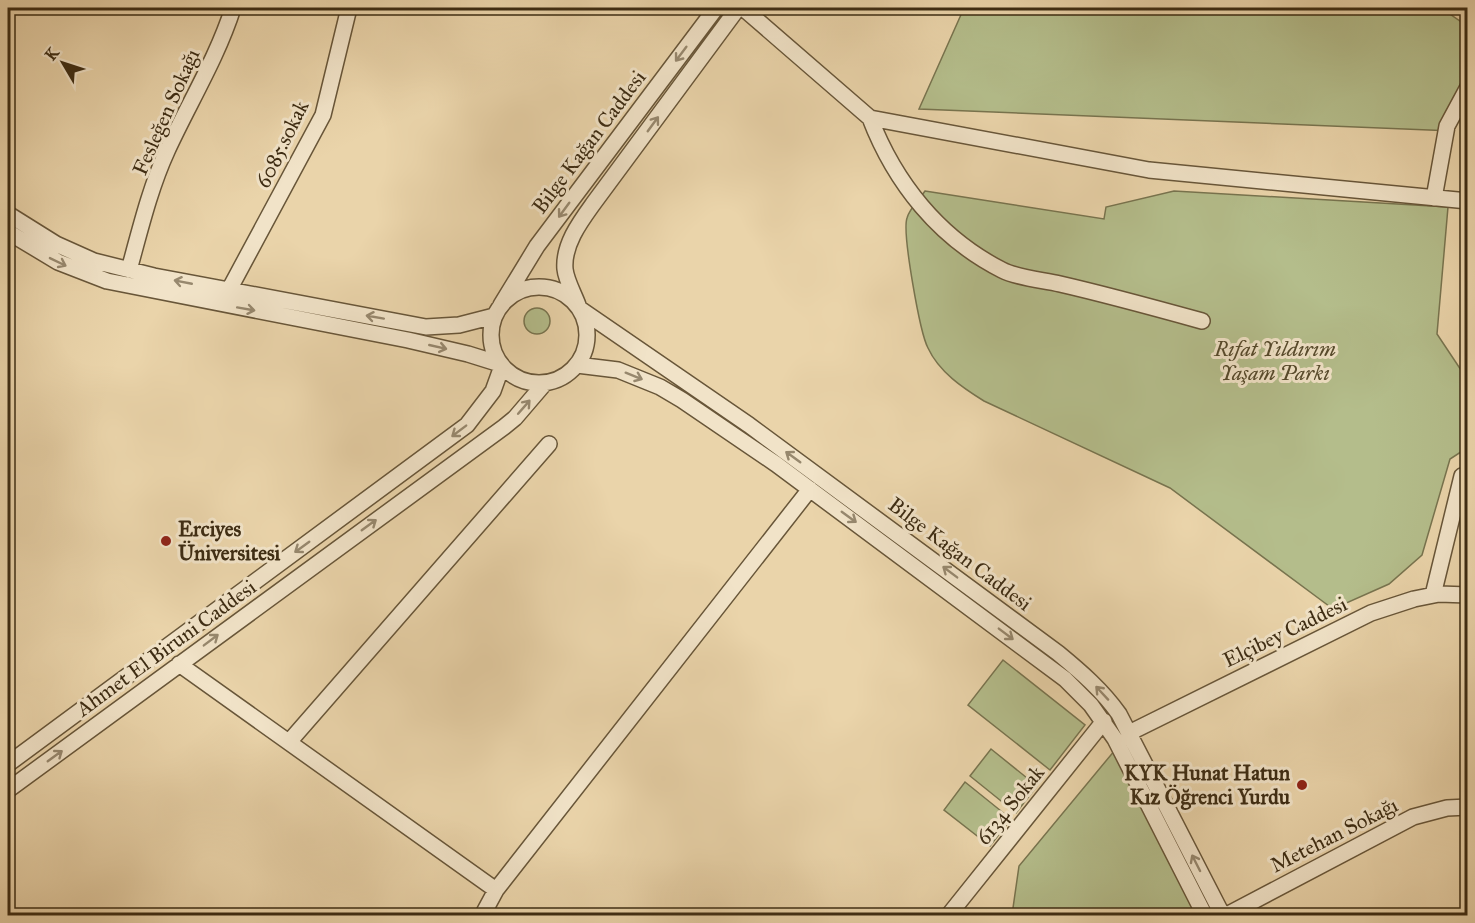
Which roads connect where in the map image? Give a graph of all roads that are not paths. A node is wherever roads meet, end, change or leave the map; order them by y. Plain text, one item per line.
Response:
1 (233, 8) edge
2 (349, 8) edge
3 (716, 8) edge
4 (738, 8) edge
5 (743, 8) edge
6 (1467, 87) edge
7 (870, 118) junction
8 (1434, 198) junction
9 (1467, 201) edge
10 (8, 214) edge
11 (8, 232) edge
12 (129, 270) junction
13 (229, 290) junction
14 (579, 307) junction
15 (498, 310) junction
16 (1202, 321) dead end
17 (577, 364) junction
18 (501, 365) junction
19 (545, 383) junction
20 (549, 444) dead end
21 (1462, 476) dead end
22 (810, 489) junction
23 (1433, 595) junction
24 (1467, 595) edge
25 (179, 664) junction
26 (1104, 722) junction
27 (1129, 733) junction
28 (289, 742) junction
29 (8, 764) edge
30 (8, 790) edge
31 (1467, 807) edge
32 (496, 890) junction
33 (482, 915) edge
34 (948, 915) edge
35 (1205, 915) edge
36 (1224, 915) edge

1 - 12 street, Fesleğen Sokağı
2 - 13 street, 6085.sokak
3 -> 15 street, Bilge Kağan Caddesi
14 -> 4 street, Bilge Kağan Caddesi
5 - 7 street
6 - 8 street
7 - 8 street
7 - 16 street
8 - 9 street
10 - 12 street
11 -> 18 street
13 -> 12 street
15 -> 13 street
14 - 15 street
14 - 17 street
27 -> 14 street, Bilge Kağan Caddesi
15 - 18 street
17 - 19 street
17 -> 22 street, Bilge Kağan Caddesi
18 - 19 street
18 -> 29 street, Ahmet El Biruni Caddesi
25 -> 19 street, Ahmet El Biruni Caddesi
20 - 28 street
21 - 23 street
22 -> 26 street, Bilge Kağan Caddesi
22 - 32 street
23 - 24 street, Elçibey Caddesi
23 - 27 street, Elçibey Caddesi
25 - 28 street
30 -> 25 street, Ahmet El Biruni Caddesi
26 - 34 street, 6134 Sokak
26 - 35 street, Bilge Kağan Caddesi
36 -> 27 street, Bilge Kağan Caddesi
28 - 32 street
31 - 36 street, Metehan Sokağı
32 - 33 street

